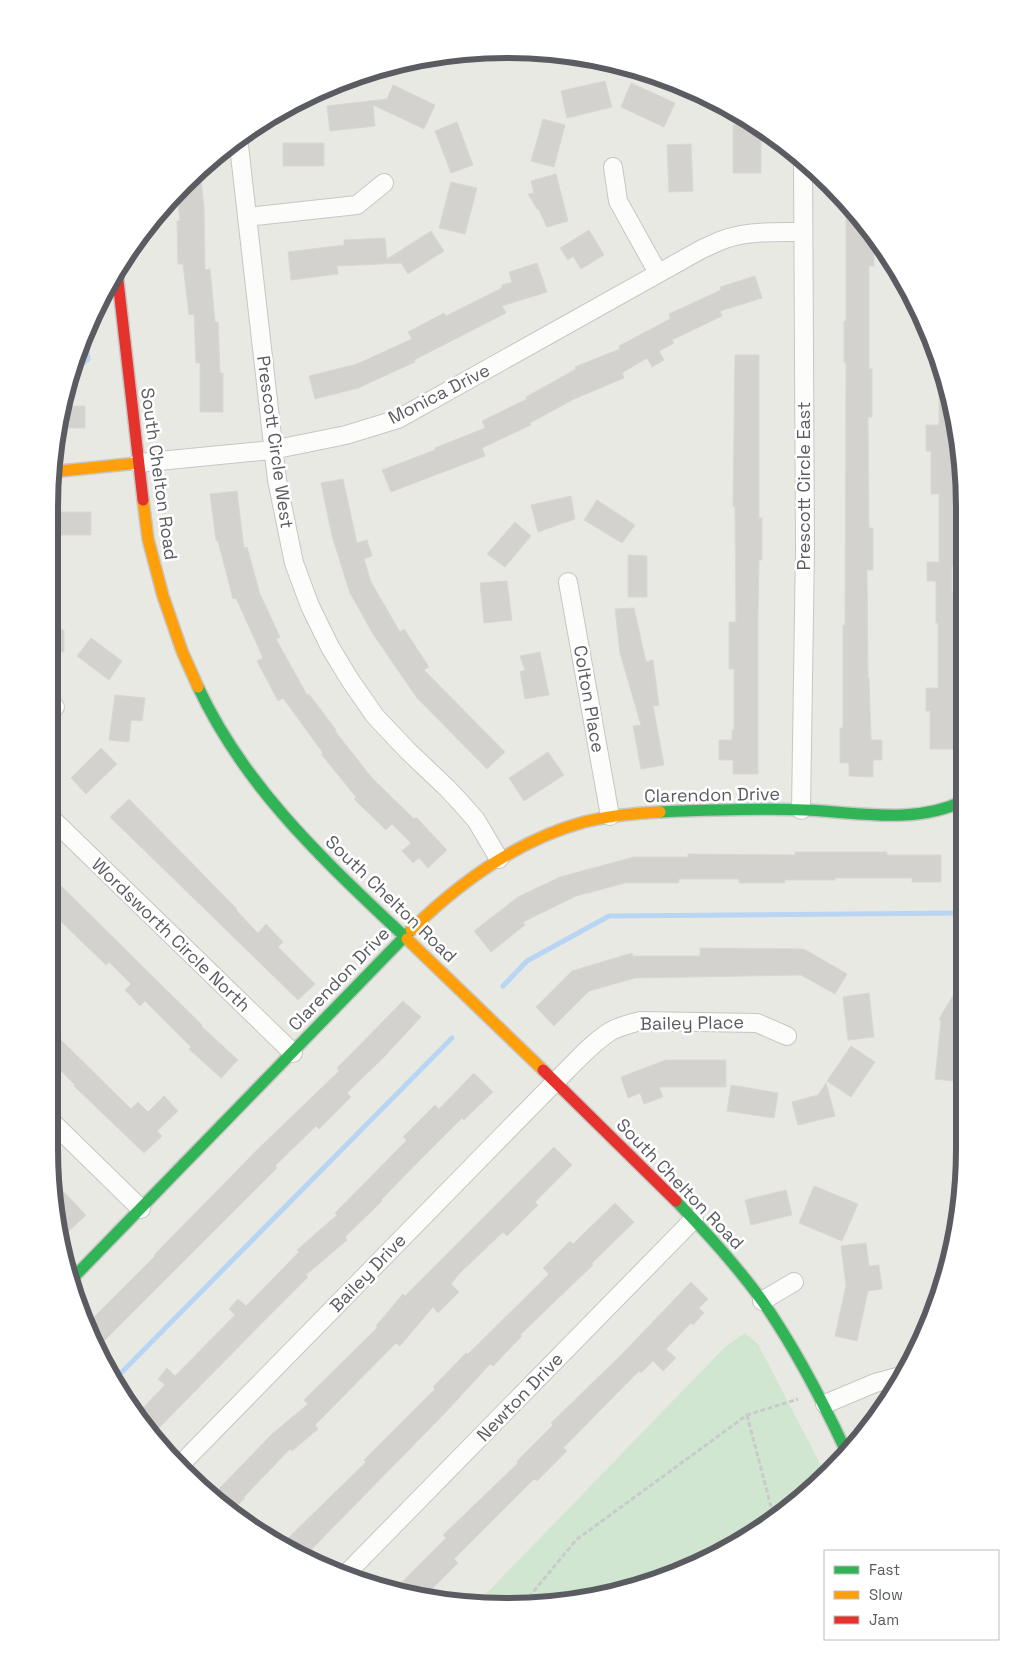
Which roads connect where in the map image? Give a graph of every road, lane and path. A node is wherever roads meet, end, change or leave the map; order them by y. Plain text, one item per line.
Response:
1 (239, 146) edge
2 (613, 167) dead end
3 (803, 169) edge
4 (384, 183) dead end
5 (247, 217) junction
6 (803, 232) junction
7 (658, 273) junction
8 (117, 283) edge
9 (272, 450) junction
10 (138, 463) junction
11 (59, 471) edge
12 (568, 582) dead end
13 (956, 805) edge
14 (801, 810) junction
15 (610, 816) junction
16 (58, 825) edge
17 (499, 859) junction
18 (404, 936) junction
19 (787, 1036) dead end
20 (293, 1053) junction
21 (555, 1082) junction
22 (58, 1128) edge
23 (141, 1209) junction
24 (694, 1219) junction
25 (76, 1274) edge
26 (794, 1282) dead end
27 (762, 1301) junction
28 (893, 1378) edge
29 (822, 1398) junction
30 (747, 1416) junction
31 (844, 1445) edge
32 (184, 1461) edge
33 (772, 1511) edge
34 (351, 1569) edge
35 (529, 1597) edge

1 - 5 street, Prescott Circle West
2 - 7 street
3 - 6 street, Prescott Circle East
4 - 5 street
5 - 9 street, Prescott Circle West
6 - 7 street, Monica Drive
6 - 14 street, Prescott Circle East
7 - 9 street, Monica Drive
8 - 10 main road, South Chelton Road
9 - 10 street, Monica Drive
9 - 17 street, Prescott Circle West
10 - 11 main road, Monica Drive
10 - 18 main road, South Chelton Road
12 - 15 street, Colton Place
13 - 14 main road, Clarendon Drive
14 - 15 main road, Clarendon Drive
15 - 17 main road, Clarendon Drive
16 - 20 street, Wordsworth Circle North
17 - 18 main road, Clarendon Drive
18 - 20 main road, Clarendon Drive
18 - 21 main road, South Chelton Road
19 - 21 street, Bailey Place
20 - 23 main road, Clarendon Drive
21 - 24 main road, South Chelton Road
21 - 32 street, Bailey Drive
22 - 23 street
23 - 25 main road, Clarendon Drive
24 - 27 main road, South Chelton Road
24 - 34 street, Newton Drive
26 - 27 street
27 - 29 main road, South Chelton Road
28 - 29 street
29 - 30 path
29 - 31 main road, South Chelton Road
30 - 33 path
30 - 35 path

